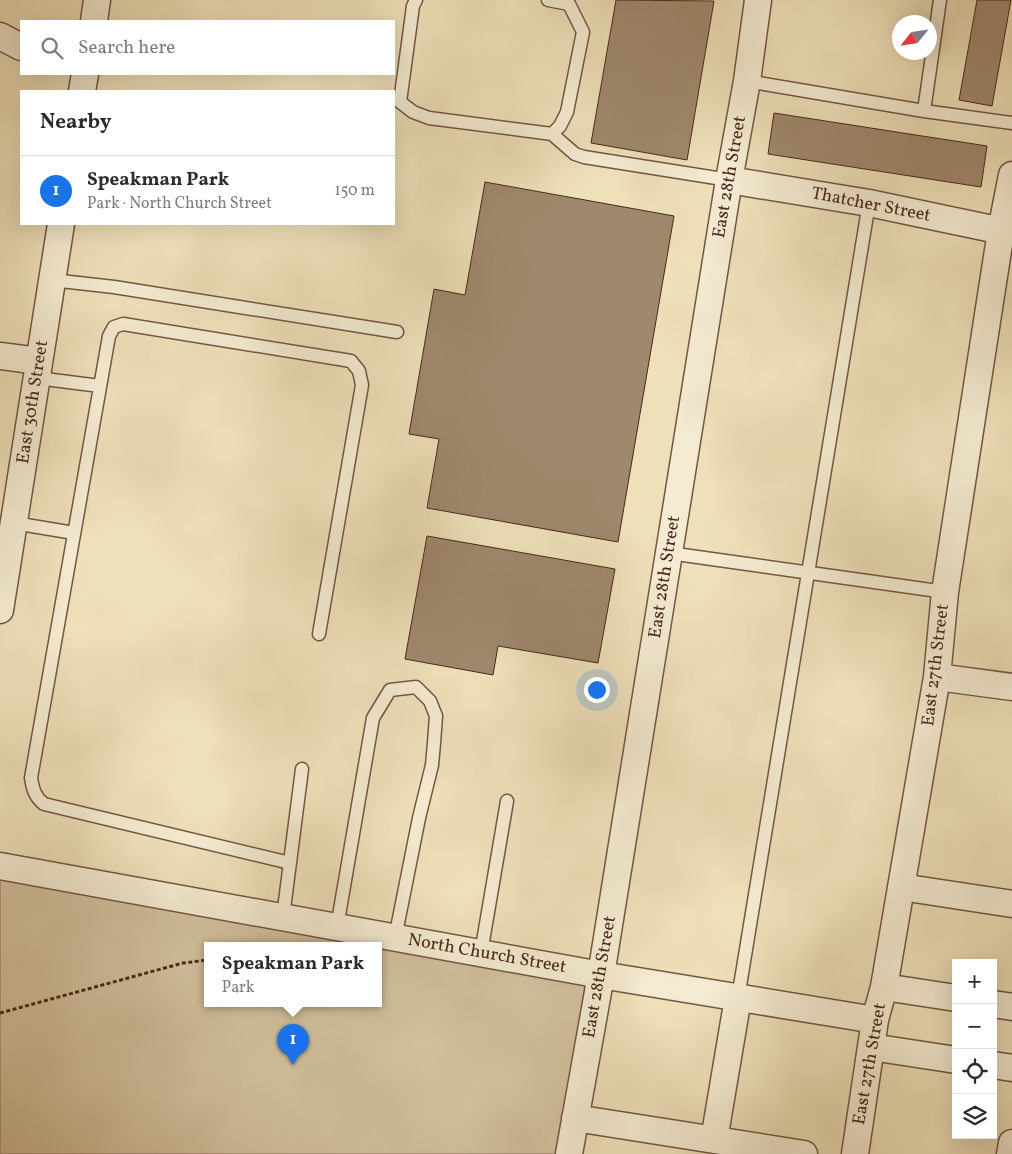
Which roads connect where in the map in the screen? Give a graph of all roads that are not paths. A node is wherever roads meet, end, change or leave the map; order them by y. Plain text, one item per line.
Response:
1 (97, 0) edge
2 (416, 0) edge
3 (548, 0) edge
4 (758, 0) edge
5 (940, 0) edge
6 (94, 20) edge
7 (0, 36) edge
8 (20, 46) edge
9 (747, 81) junction
10 (924, 111) junction
11 (1012, 123) edge
12 (552, 134) junction
13 (1012, 175) edge
14 (729, 180) junction
15 (869, 203) junction
16 (61, 225) edge
17 (1006, 232) edge
18 (52, 280) junction
19 (397, 332) dead end
20 (0, 356) edge
21 (38, 370) junction
22 (100, 386) junction
23 (7, 521) edge
24 (74, 533) junction
25 (669, 553) junction
26 (808, 572) junction
27 (945, 592) junction
28 (0, 610) edge
29 (319, 634) dead end
30 (937, 677) junction
31 (1012, 687) edge
32 (302, 769) dead end
33 (507, 801) dead end
34 (290, 864) junction
35 (0, 866) edge
36 (901, 887) junction
37 (1012, 904) edge
38 (283, 917) junction
39 (337, 927) junction
40 (395, 938) junction
41 (481, 953) junction
42 (601, 975) junction
43 (884, 987) junction
44 (952, 997) edge
45 (738, 998) junction
46 (997, 1005) edge
47 (1012, 1007) edge
48 (875, 1020) junction
49 (871, 1047) junction
50 (952, 1059) edge
51 (997, 1066) edge
52 (1012, 1068) edge
53 (576, 1118) junction
54 (714, 1140) junction
55 (1012, 1143) edge
56 (569, 1154) edge
57 (804, 1154) edge
58 (855, 1154) edge
59 (1010, 1154) edge

1 - 6 street
2 - 12 lane
3 - 12 lane
4 - 9 street, East 28th Street
5 - 10 lane
7 - 8 street
9 - 10 lane
9 - 14 street, East 28th Street
10 - 11 lane
12 - 14 lane
13 - 17 street, East 27th Street
14 - 15 street, Thatcher Street
14 - 25 street, East 28th Street
15 - 17 street, Thatcher Street
15 - 26 lane
16 - 18 street, East 30th Street
17 - 27 street, East 27th Street
18 - 19 lane
18 - 21 street, East 30th Street
20 - 21 street
21 - 22 lane
21 - 23 street, East 30th Street
22 - 24 lane
22 - 29 lane
23 - 24 lane
23 - 28 street, East 30th Street
24 - 34 lane
25 - 26 lane
25 - 42 street, East 28th Street
26 - 27 lane
26 - 45 lane
27 - 30 street, East 27th Street
30 - 31 street
30 - 36 street, East 27th Street
32 - 34 lane
33 - 41 lane
34 - 38 lane
35 - 38 street, North Church Street
36 - 37 street
36 - 43 street, East 27th Street
38 - 39 street, North Church Street
39 - 40 street, North Church Street
39 - 40 lane
40 - 41 street, North Church Street
41 - 42 street, North Church Street
42 - 45 street, North Church Street
42 - 53 street, East 28th Street
43 - 44 street
43 - 48 street, East 27th Street
45 - 48 street, North Church Street
45 - 54 street
46 - 47 street
48 - 49 street, East 27th Street
49 - 50 street
49 - 58 street, East 27th Street
51 - 52 street
53 - 54 street
53 - 56 street, East 28th Street
54 - 57 street
55 - 59 street

